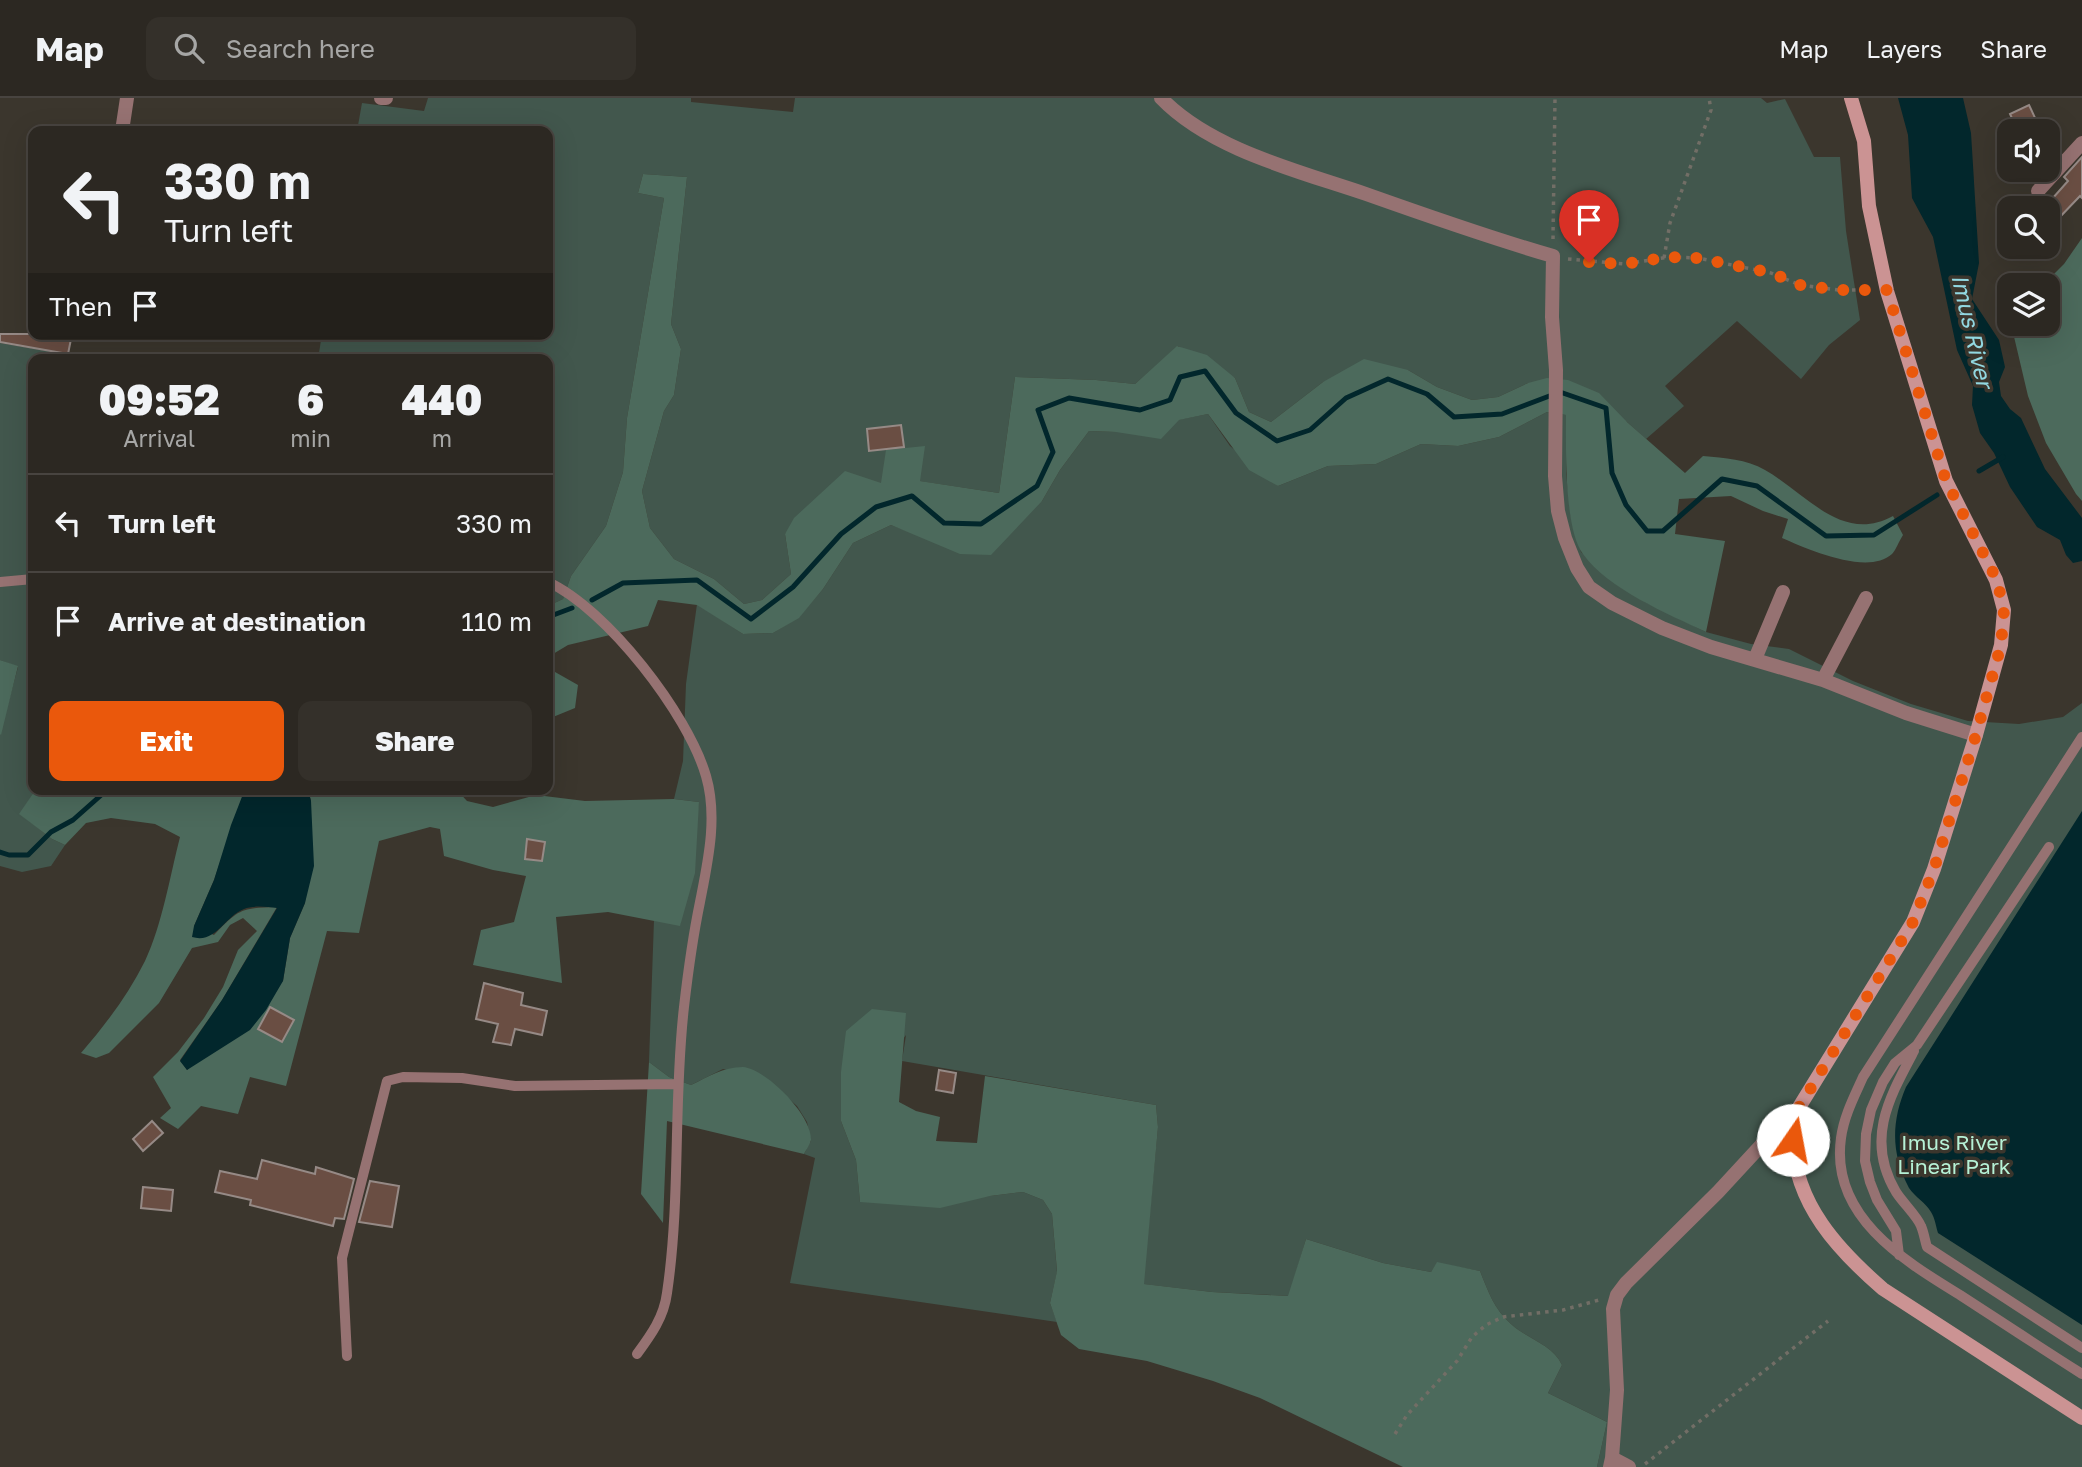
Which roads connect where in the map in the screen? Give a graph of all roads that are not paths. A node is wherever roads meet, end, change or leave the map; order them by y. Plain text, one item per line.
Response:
1 (127, 98) edge
2 (1161, 98) edge
3 (1850, 98) edge
4 (123, 126) edge
5 (2082, 143) edge
6 (2038, 191) dead end
7 (28, 580) edge
8 (0, 583) edge
9 (553, 585) edge
10 (1783, 592) dead end
11 (1866, 598) dead end
12 (1755, 659) junction
13 (1823, 680) junction
14 (1976, 735) junction
15 (2082, 737) edge
16 (2049, 847) dead end
17 (1917, 1045) junction
18 (678, 1084) junction
19 (1798, 1109) junction
20 (1899, 1255) junction
21 (2082, 1348) edge
22 (637, 1354) dead end
23 (348, 1356) dead end
24 (2082, 1374) edge
25 (2082, 1418) edge
26 (1611, 1463) edge
27 (1629, 1467) edge

1 - 4 street
2 - 12 street
3 - 14 main road
5 - 6 street
7 - 8 lane
9 - 18 lane
10 - 12 street
11 - 13 street
12 - 13 street
13 - 14 street
14 - 19 main road
15 - 20 lane
16 - 17 lane
17 - 20 lane
17 - 21 lane
18 - 22 lane
18 - 23 lane
19 - 25 main road
19 - 26 street
20 - 24 lane
26 - 27 street

